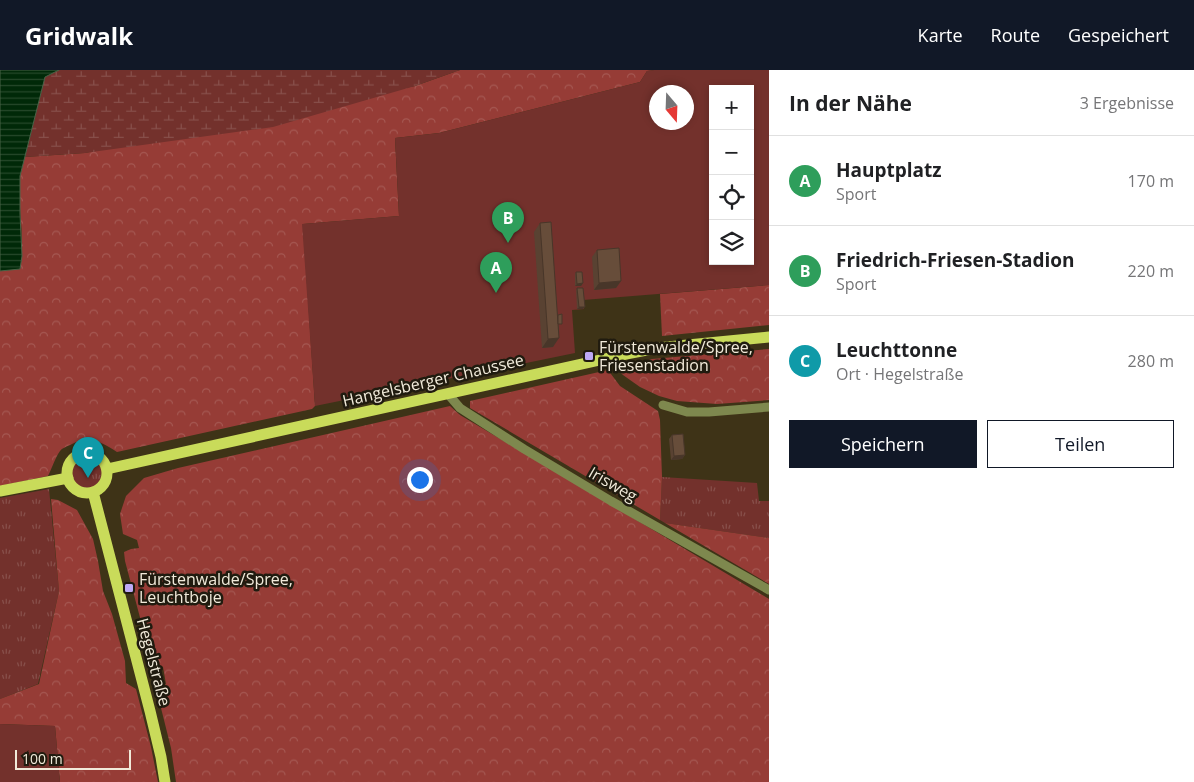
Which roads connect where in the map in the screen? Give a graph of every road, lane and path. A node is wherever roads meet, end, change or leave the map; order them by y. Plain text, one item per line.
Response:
1 (769, 337) edge
2 (448, 394) junction
3 (663, 405) dead end
4 (769, 407) edge
5 (107, 469) junction
6 (68, 478) junction
7 (0, 491) edge
8 (93, 492) junction
9 (769, 590) edge
10 (165, 782) edge

1 - 2 main road, Hangelsberger Chaussee
2 - 5 main road, Hangelsberger Chaussee
2 - 9 street, Irisweg
3 - 4 street
5 - 6 main road
5 - 8 main road
6 - 7 main road
6 - 8 main road
8 - 10 main road, Hegelstraße

